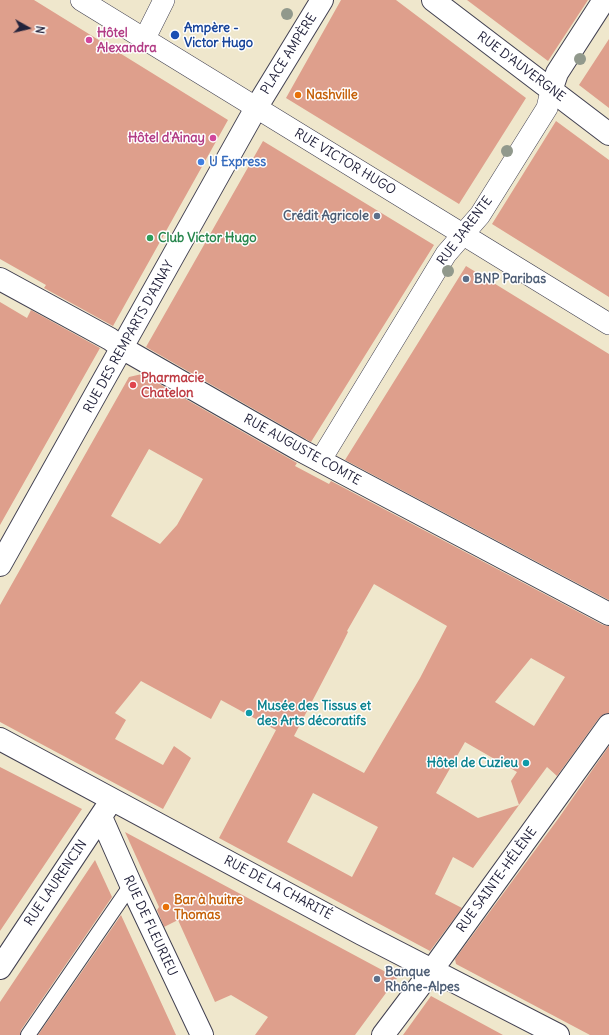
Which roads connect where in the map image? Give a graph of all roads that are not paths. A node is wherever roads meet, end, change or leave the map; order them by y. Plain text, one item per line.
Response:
1 (80, 0) edge
2 (164, 0) edge
3 (322, 0) edge
4 (433, 0) edge
5 (604, 0) edge
6 (144, 40) junction
7 (551, 91) junction
8 (256, 108) junction
9 (609, 134) edge
10 (463, 234) junction
11 (0, 279) edge
12 (609, 324) edge
13 (122, 348) junction
14 (320, 461) junction
15 (0, 565) edge
16 (609, 614) edge
17 (609, 725) edge
18 (0, 739) edge
19 (106, 808) junction
20 (131, 885) junction
21 (0, 968) edge
22 (432, 970) junction
23 (28, 1035) edge
24 (202, 1035) edge
25 (383, 1035) edge
26 (558, 1035) edge

1 - 6 street, RUE VICTOR HUGO
2 - 6 street
3 - 8 street, PLACE AMPÈRE
4 - 7 street, RUE D'AUVERGNE
5 - 7 street, RUE JARENTE
6 - 8 street, RUE VICTOR HUGO
7 - 9 street, RUE D'AUVERGNE
7 - 10 street, RUE JARENTE
8 - 10 street, RUE VICTOR HUGO
8 - 13 street, RUE DES REMPARTS D'AINAY
10 - 12 street, RUE VICTOR HUGO
10 - 14 street, RUE JARENTE
11 - 13 street, RUE AUGUSTE COMTE
13 - 14 street, RUE AUGUSTE COMTE
13 - 15 street, RUE DES REMPARTS D'AINAY
14 - 16 street, RUE AUGUSTE COMTE
17 - 22 street, RUE SAINTE-HÉLÈNE
18 - 19 street, RUE DE LA CHARITÉ
19 - 20 street, RUE DE FLEURIEU
19 - 21 street, RUE LAURENCIN
19 - 22 street, RUE DE LA CHARITÉ
20 - 23 lane
20 - 24 street, RUE DE FLEURIEU
22 - 25 street, RUE SAINTE-HÉLÈNE
22 - 26 street, RUE DE LA CHARITÉ

